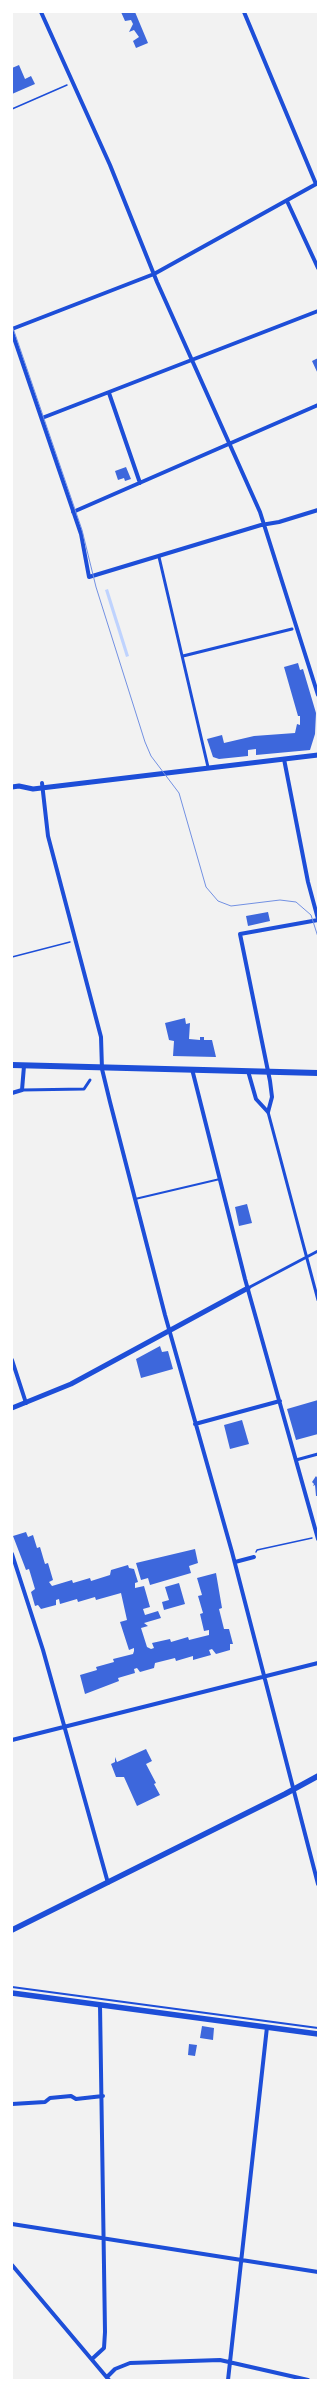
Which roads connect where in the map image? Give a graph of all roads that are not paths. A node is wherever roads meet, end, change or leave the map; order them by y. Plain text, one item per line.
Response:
1 (41, 12) edge
2 (244, 12) edge
3 (317, 183) edge
4 (287, 201) junction
5 (318, 268) edge
6 (154, 274) junction
7 (318, 310) edge
8 (12, 330) edge
9 (192, 360) junction
10 (108, 393) junction
11 (318, 405) edge
12 (42, 418) junction
13 (230, 444) junction
14 (140, 483) junction
15 (318, 510) edge
16 (73, 512) junction
17 (264, 524) junction
18 (159, 557) junction
19 (292, 629) dead end
20 (183, 656) junction
21 (318, 695) edge
22 (318, 755) edge
23 (284, 759) junction
24 (208, 767) junction
25 (42, 785) junction
26 (12, 787) edge
27 (318, 919) edge
28 (12, 1066) edge
29 (24, 1066) junction
30 (102, 1068) junction
31 (192, 1069) junction
32 (248, 1070) junction
33 (267, 1071) junction
34 (318, 1073) edge
35 (90, 1080) dead end
36 (22, 1090) junction
37 (12, 1093) edge
38 (268, 1112) junction
39 (220, 1179) junction
40 (136, 1199) junction
41 (318, 1251) edge
42 (306, 1258) junction
43 (248, 1288) junction
44 (318, 1300) edge
45 (170, 1330) junction
46 (12, 1360) edge
47 (280, 1401) junction
48 (26, 1403) junction
49 (12, 1408) edge
50 (195, 1424) junction
51 (318, 1454) edge
52 (296, 1460) junction
53 (318, 1537) edge
54 (12, 1554) edge
55 (254, 1557) road end
56 (235, 1562) junction
57 (318, 1663) edge
58 (263, 1676) junction
59 (63, 1728) junction
60 (12, 1740) edge
61 (318, 1776) edge
62 (293, 1789) junction
63 (108, 1882) junction
64 (318, 1884) edge
65 (12, 1930) edge
66 (12, 1987) edge
67 (12, 1993) edge
68 (100, 2005) junction
69 (267, 2024) junction
70 (318, 2028) edge
71 (318, 2034) edge
72 (103, 2096) junction
73 (12, 2104) edge
74 (12, 2224) edge
75 (104, 2239) junction
76 (241, 2260) junction
77 (12, 2265) edge
78 (318, 2272) edge
79 (92, 2359) junction
80 (230, 2361) junction
81 (108, 2379) edge
82 (228, 2380) edge
83 (308, 2380) edge

1 - 6 street
2 - 3 street
3 - 4 street
4 - 5 street
4 - 6 street
6 - 8 street
6 - 9 street
7 - 9 street
8 - 12 street
9 - 10 street
9 - 13 street
10 - 12 street
10 - 14 street
11 - 13 street
12 - 16 street
13 - 14 street
13 - 17 street
14 - 16 street
15 - 17 street
16 - 18 street
17 - 18 street
17 - 21 street
18 - 20 street
19 - 20 street
20 - 24 street
22 - 23 street
23 - 24 street
23 - 27 street
24 - 25 street
25 - 26 street
25 - 30 street
27 - 33 street
28 - 29 main road
29 - 30 main road
29 - 36 street
30 - 31 main road
30 - 40 street
31 - 32 main road
31 - 39 street
32 - 33 main road
32 - 38 street
33 - 34 main road
33 - 38 street
35 - 36 street
36 - 37 street
38 - 42 street
39 - 40 lane
39 - 43 street
40 - 45 street
41 - 42 street
42 - 43 street
42 - 44 street
43 - 45 street
43 - 47 street
45 - 48 street
45 - 50 street
46 - 48 street
47 - 50 street
47 - 52 street
48 - 49 street
50 - 56 street
51 - 52 street
52 - 53 street
54 - 59 street
55 - 56 street
56 - 58 street
57 - 58 street
58 - 59 street
58 - 62 street
59 - 60 street
59 - 63 street
61 - 62 main road
62 - 63 main road
62 - 64 street
63 - 65 main road
66 - 69 lane
67 - 68 main road
68 - 69 main road
68 - 72 street
69 - 70 lane
69 - 71 main road
69 - 76 street
72 - 73 street
72 - 75 street
74 - 75 street
75 - 76 street
75 - 79 street
76 - 78 street
76 - 80 street
77 - 79 street
79 - 81 street
80 - 81 street
80 - 82 street
80 - 83 street

